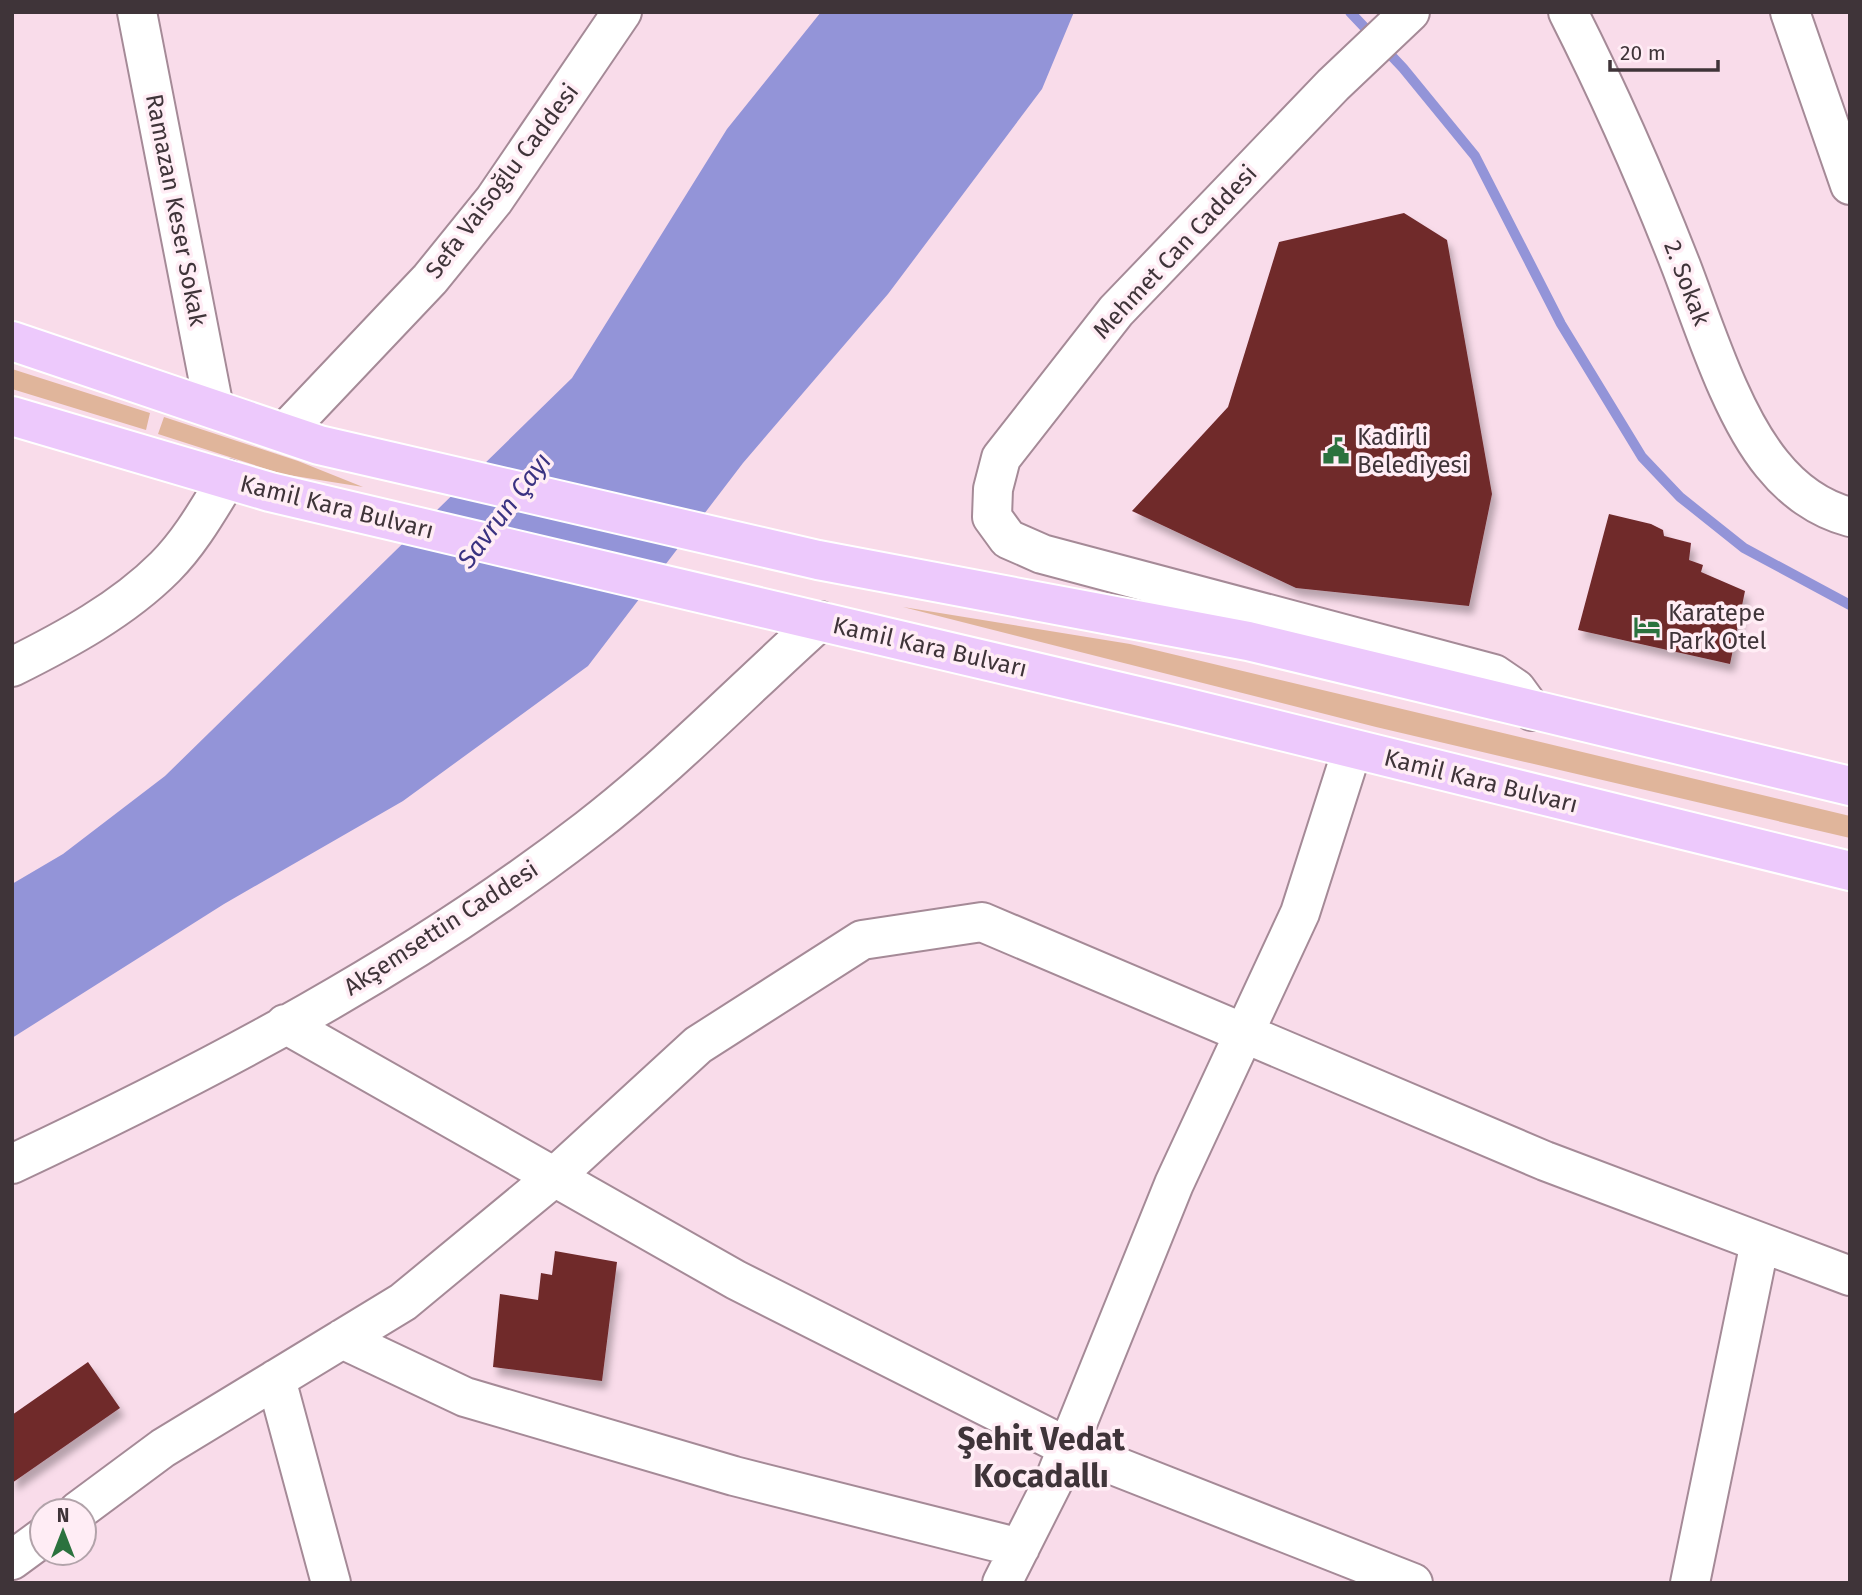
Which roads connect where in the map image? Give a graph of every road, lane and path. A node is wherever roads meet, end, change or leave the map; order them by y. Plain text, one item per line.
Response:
1 (137, 12) edge
2 (622, 12) edge
3 (1410, 12) edge
4 (1568, 12) edge
5 (1790, 12) edge
6 (1850, 185) edge
7 (12, 341) edge
8 (214, 408) junction
9 (12, 416) edge
10 (284, 433) junction
11 (227, 479) junction
12 (1850, 517) edge
13 (803, 617) junction
14 (12, 667) edge
15 (1532, 711) junction
16 (1352, 750) junction
17 (1850, 786) edge
18 (1794, 857) junction
19 (1850, 871) edge
20 (1850, 877) edge
21 (285, 1024) junction
22 (1244, 1034) junction
23 (12, 1164) edge
24 (553, 1178) junction
25 (1760, 1242) junction
26 (1850, 1276) edge
27 (342, 1339) junction
28 (276, 1379) junction
29 (1067, 1447) junction
30 (97, 1497) edge
31 (28, 1548) edge
32 (1020, 1548) junction
33 (12, 1560) edge
34 (331, 1583) edge
35 (1002, 1583) edge
36 (1413, 1583) edge
37 (1690, 1583) edge

1 - 8 street, Ramazan Keser Sokak
2 - 10 street, Sefa Vaisoğlu Caddesi
3 - 15 street, Mehmet Can Caddesi
4 - 12 street, 2. Sokak
5 - 6 street
7 - 8 main road
8 - 10 main road
9 - 11 main road, Kamil Kara Bulvarı
10 - 15 main road
11 - 13 main road, Kamil Kara Bulvarı
11 - 14 street
13 - 16 main road, Kamil Kara Bulvarı
13 - 21 street, Akşemsettin Caddesi
15 - 17 main road
16 - 18 main road, Kamil Kara Bulvarı
16 - 22 street
18 - 19 main road, Kamil Kara Bulvarı
18 - 20 main road
21 - 23 street, Akşemsettin Caddesi
21 - 24 street
22 - 24 street
22 - 25 street
22 - 29 street
24 - 27 street
24 - 29 street
25 - 26 street
25 - 37 street
27 - 28 street
27 - 32 street
28 - 30 street
28 - 34 street
29 - 32 street
29 - 36 street
31 - 33 street
32 - 35 street

